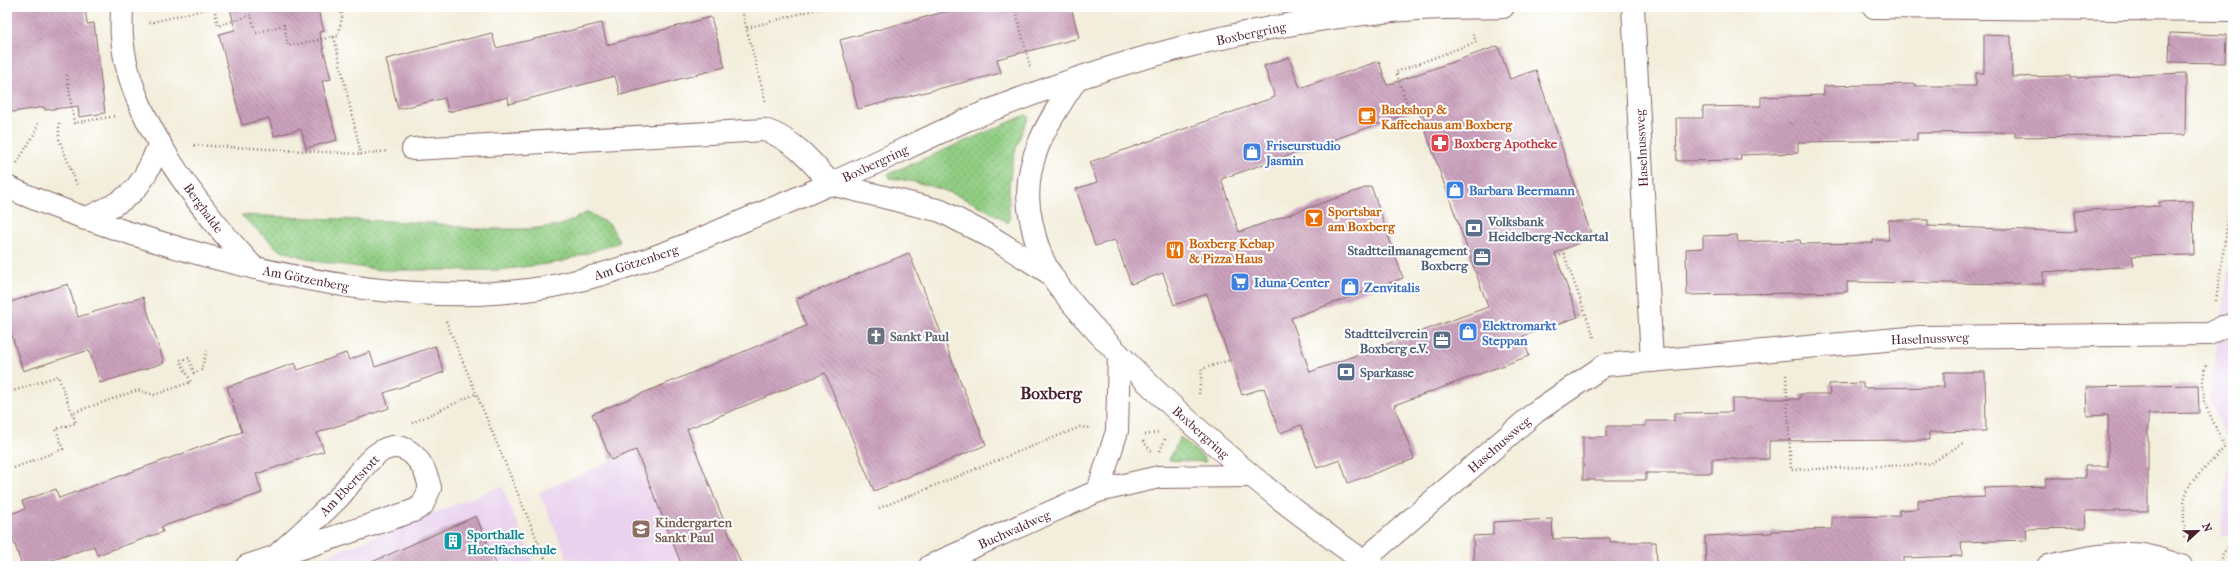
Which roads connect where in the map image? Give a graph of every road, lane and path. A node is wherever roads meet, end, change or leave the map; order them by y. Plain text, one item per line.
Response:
1 (122, 7) edge
2 (341, 7) edge
3 (741, 7) edge
4 (824, 7) edge
5 (1015, 7) edge
6 (1503, 7) edge
7 (1633, 7) edge
8 (1874, 7) edge
9 (2233, 10) edge
10 (747, 28) junction
11 (122, 30) junction
12 (334, 37) junction
13 (1476, 42) dead end
14 (67, 75) dead end
15 (1076, 80) junction
16 (1036, 93) junction
17 (140, 105) junction
18 (1410, 113) dead end
19 (38, 123) dead end
20 (59, 123) dead end
21 (774, 133) junction
22 (160, 143) junction
23 (413, 149) joint
24 (361, 154) junction
25 (11, 178) edge
26 (831, 184) junction
27 (2233, 185) edge
28 (88, 218) junction
29 (1556, 257) dead end
30 (254, 268) junction
31 (1051, 274) junction
32 (2220, 281) dead end
33 (436, 295) junction
34 (2233, 324) edge
35 (206, 351) dead end
36 (1119, 355) junction
37 (1230, 360) dead end
38 (1652, 361) junction
39 (1605, 366) junction
40 (1202, 369) dead end
41 (2203, 380) dead end
42 (1786, 381) dead end
43 (7, 393) edge
44 (475, 394) junction
45 (72, 413) junction
46 (1061, 435) dead end
47 (1963, 443) dead end
48 (386, 449) junction
49 (1152, 452) dead end
50 (1156, 458) dead end
51 (14, 468) dead end
52 (1250, 476) junction
53 (1098, 490) junction
54 (879, 508) dead end
55 (2233, 543) edge
56 (2184, 544) dead end
57 (276, 556) junction
58 (798, 562) dead end
59 (1368, 563) edge
60 (246, 566) edge
61 (548, 566) edge
62 (800, 566) edge
63 (930, 566) edge
64 (2048, 566) edge
65 (2181, 566) edge
66 (2218, 566) edge

1 - 11 street, Berghalde
2 - 12 path
3 - 10 path
4 - 10 path
5 - 16 path
6 - 15 street, Boxbergring
7 - 38 street, Haselnussweg
8 - 9 street
10 - 21 path
11 - 12 path
11 - 17 street, Berghalde
12 - 24 path
13 - 18 path
14 - 17 path
15 - 16 street, Boxbergring
15 - 31 street, Boxbergring
16 - 26 street, Boxbergring
17 - 22 street, Berghalde
19 - 25 path
20 - 28 path
21 - 23 street
21 - 26 street
22 - 24 path
22 - 28 street
22 - 30 street, Berghalde
23 - 24 path
25 - 28 street, Am Götzenberg
26 - 31 street, Boxbergring
26 - 33 street, Am Götzenberg
27 - 32 path
28 - 30 street, Am Götzenberg
29 - 39 path
30 - 33 street, Am Götzenberg
31 - 36 street, Boxbergring
33 - 44 path
34 - 38 street, Haselnussweg
35 - 45 path
36 - 52 street, Boxbergring
36 - 53 street
37 - 40 path
38 - 39 street, Haselnussweg
39 - 59 street, Haselnussweg
41 - 56 path
42 - 47 path
43 - 45 path
44 - 48 path
44 - 61 path
45 - 51 path
46 - 54 path
48 - 57 street, Am Ebertsrott
48 - 57 street, Am Ebertsrott
49 - 50 path
52 - 53 street, Buchwaldweg
52 - 59 street, Boxbergring
53 - 63 street, Buchwaldweg
55 - 66 path
57 - 60 street, Am Ebertsrott
58 - 62 path
64 - 65 street

